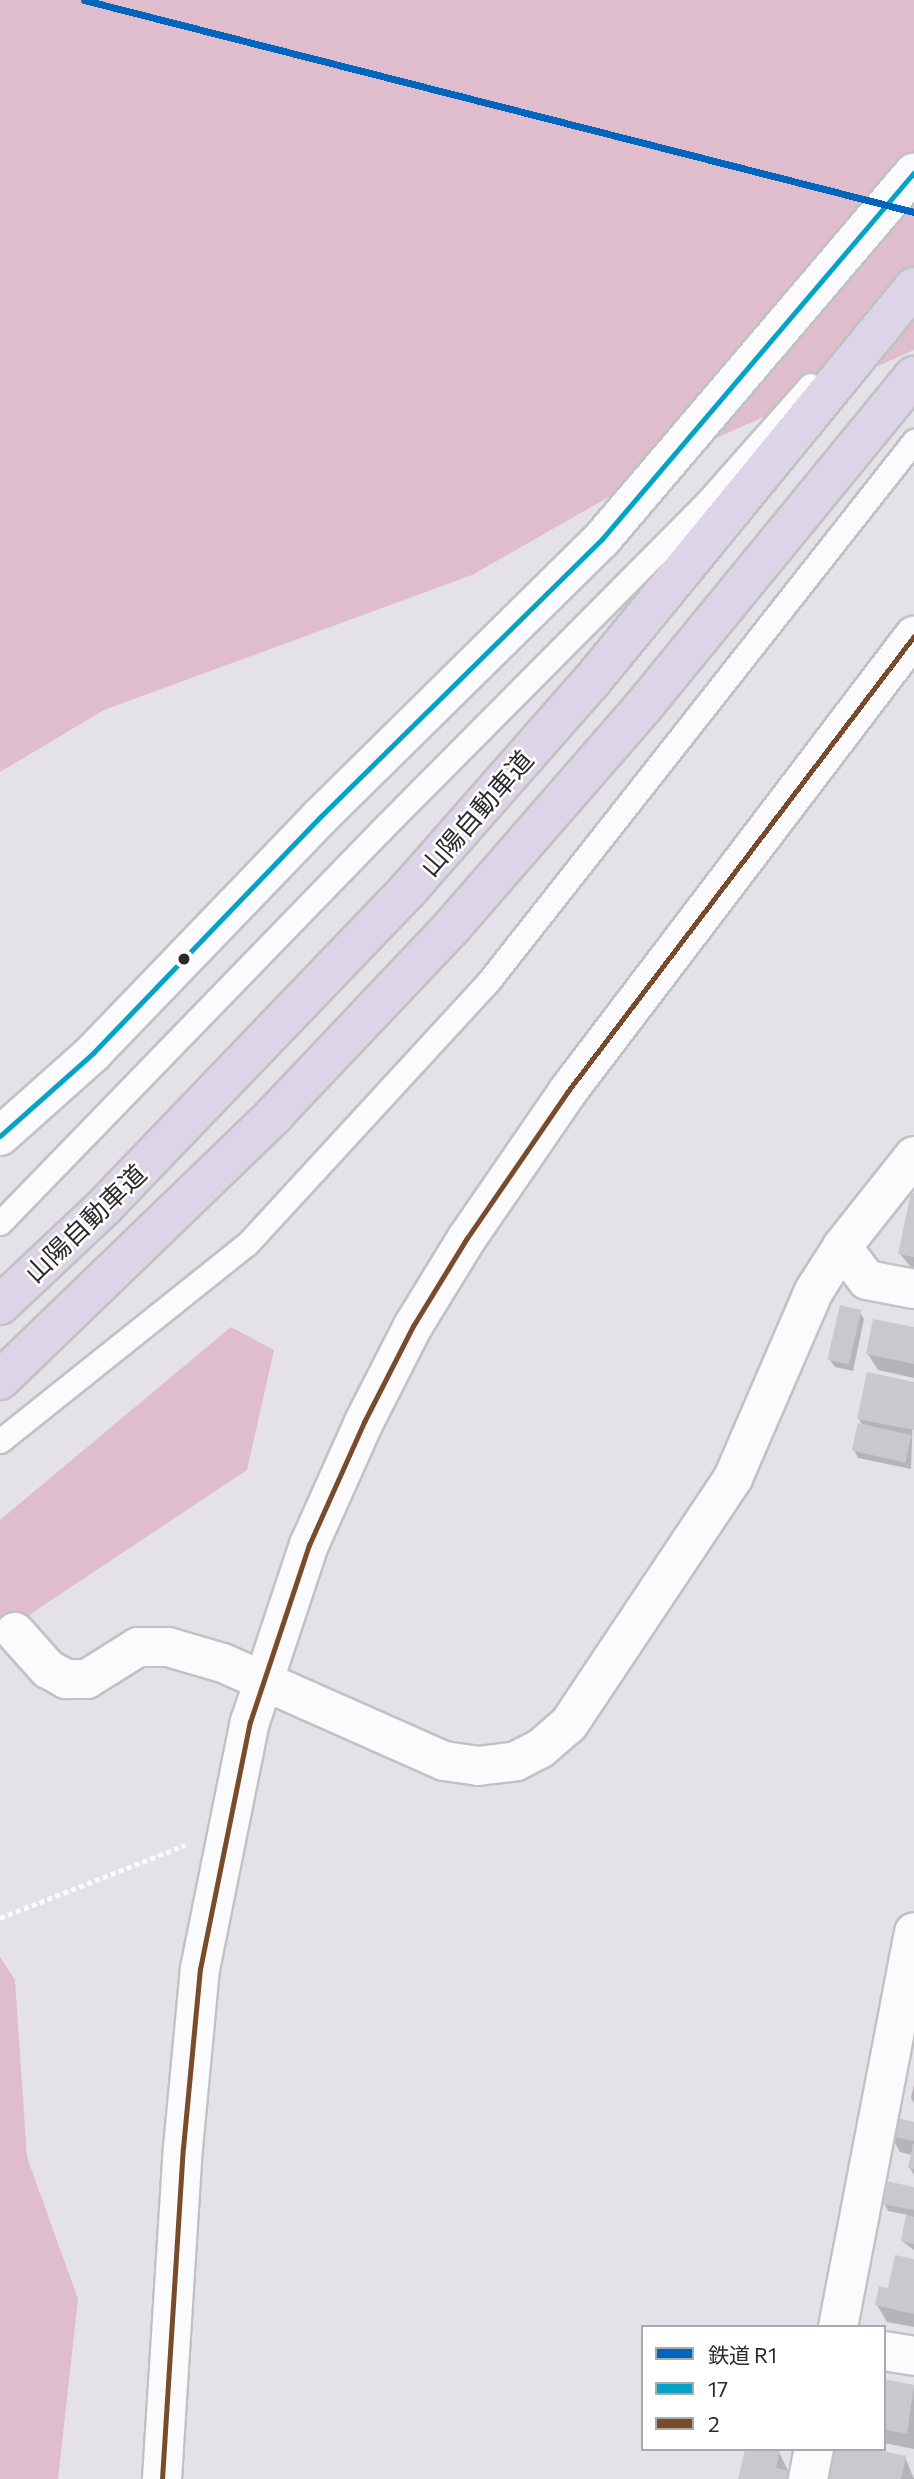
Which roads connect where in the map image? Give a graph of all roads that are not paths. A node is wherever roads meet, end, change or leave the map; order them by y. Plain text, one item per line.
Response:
1 (914, 173) edge
2 (914, 268) edge
3 (914, 287) edge
4 (914, 376) edge
5 (914, 441) edge
6 (914, 636) edge
7 (0, 1136) edge
8 (914, 1156) edge
9 (0, 1223) edge
10 (842, 1247) junction
11 (914, 1289) edge
12 (0, 1305) edge
13 (0, 1380) edge
14 (0, 1441) edge
15 (15, 1632) dead end
16 (261, 1680) junction
17 (914, 1932) edge
18 (838, 2325) edge
19 (886, 2351) edge
20 (914, 2356) edge
21 (814, 2451) edge
22 (162, 2479) edge
23 (808, 2479) edge

1 - 7 street
2 - 9 lane
3 - 12 highway, 山陽自動車道
4 - 13 highway
5 - 14 lane
6 - 16 street
8 - 10 street
10 - 11 street
10 - 16 street
15 - 16 street
16 - 22 street
17 - 18 street
19 - 20 street
21 - 23 street

